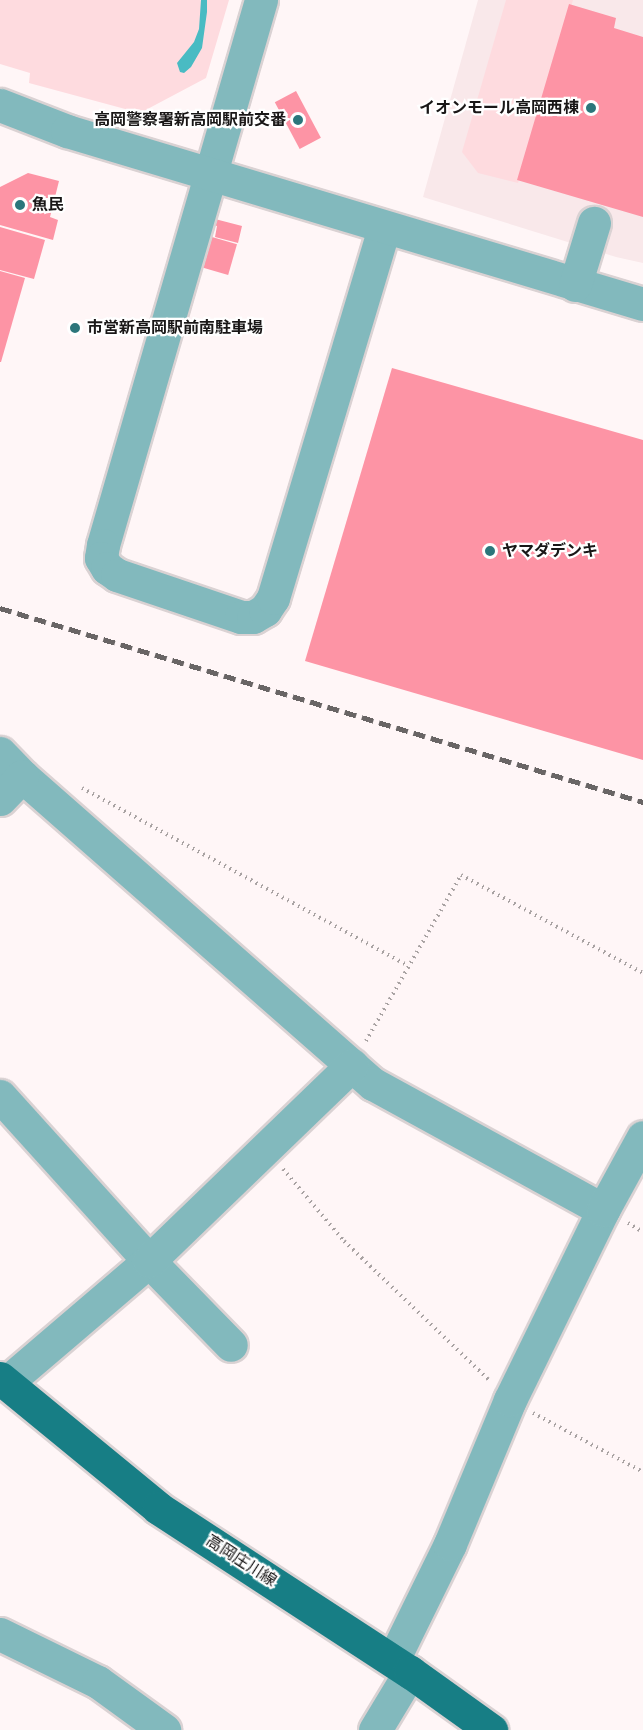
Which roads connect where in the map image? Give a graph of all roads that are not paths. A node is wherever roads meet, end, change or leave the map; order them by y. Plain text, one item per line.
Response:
1 (261, 0) edge
2 (0, 105) edge
3 (42, 123) junction
4 (0, 128) edge
5 (209, 175) junction
6 (594, 223) dead end
7 (384, 228) junction
8 (575, 285) junction
9 (643, 304) edge
10 (7, 776) edge
11 (352, 1065) junction
12 (0, 1096) edge
13 (643, 1137) edge
14 (603, 1210) junction
15 (149, 1261) junction
16 (231, 1345) dead end
17 (3, 1381) edge
18 (0, 1634) edge
19 (402, 1666) junction
20 (164, 1730) edge
21 (375, 1730) edge
22 (491, 1730) edge

1 - 5 street
2 - 3 street
3 - 4 street
3 - 5 street
5 - 7 street
5 - 7 street
6 - 8 street
7 - 8 street
8 - 9 street
10 - 11 street
11 - 14 street
11 - 15 street
12 - 15 street
13 - 14 street
14 - 19 street
15 - 16 street
15 - 17 street
17 - 19 main road, 高岡庄川線
18 - 20 street
19 - 21 street
19 - 22 main road, 高岡庄川線

